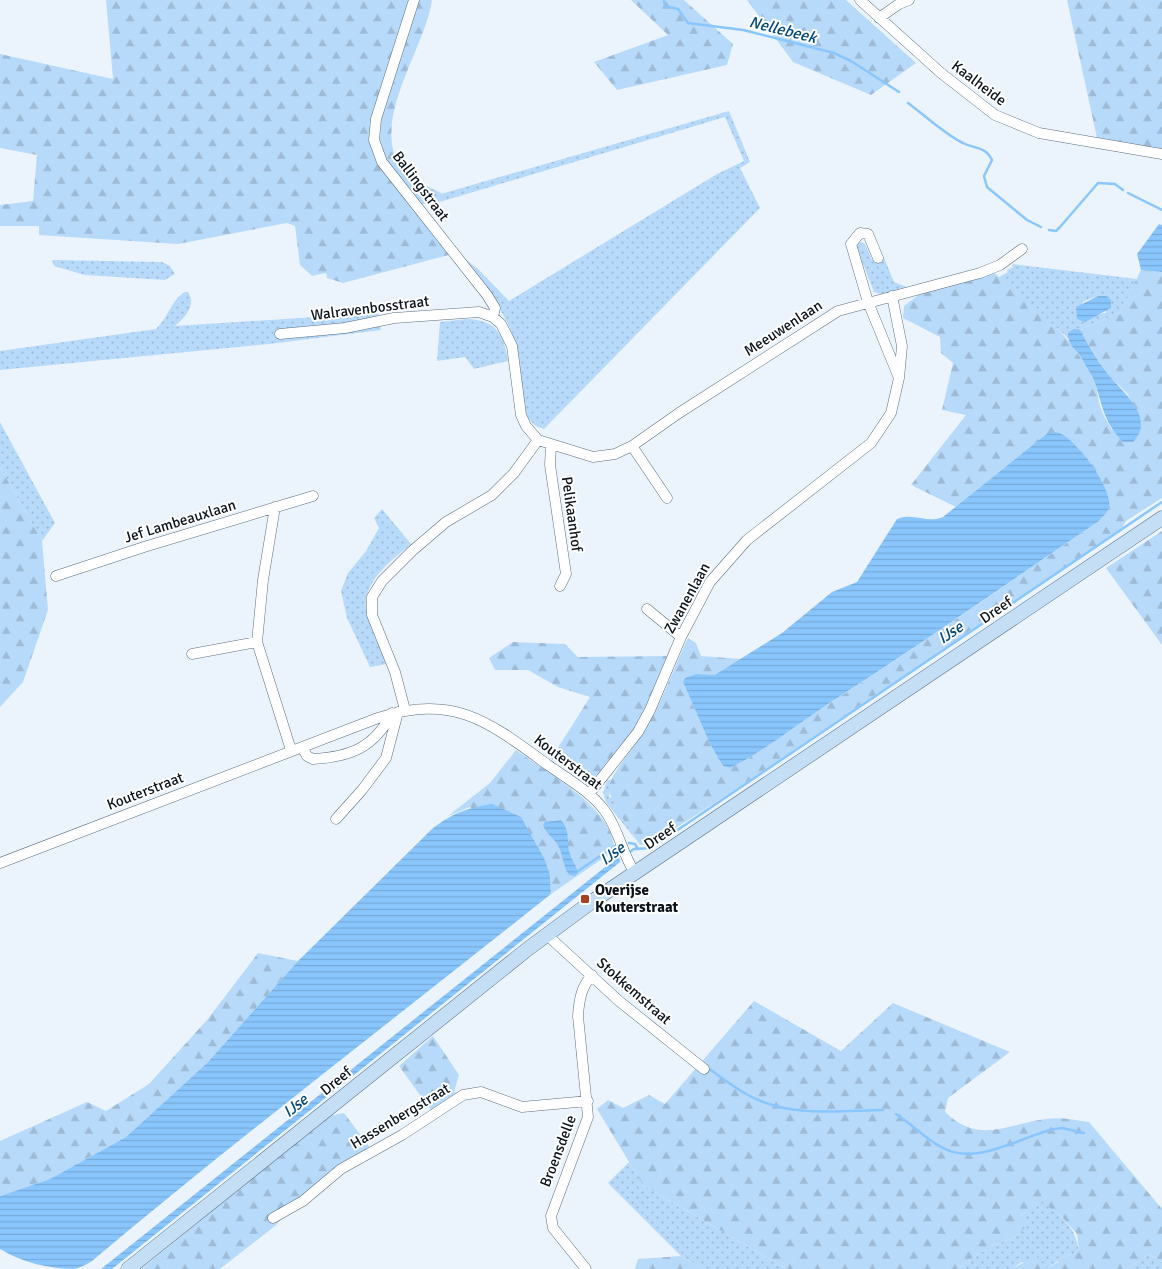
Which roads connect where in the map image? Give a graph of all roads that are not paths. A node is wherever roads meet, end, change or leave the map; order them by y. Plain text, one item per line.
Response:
1 (414, 0) edge
2 (860, 0) edge
3 (909, 0) edge
4 (879, 18) junction
5 (1162, 154) edge
6 (1022, 249) dead end
7 (878, 258) dead end
8 (892, 296) junction
9 (868, 302) junction
10 (494, 317) junction
11 (280, 334) dead end
12 (899, 378) junction
13 (538, 440) junction
14 (551, 445) junction
15 (632, 446) junction
16 (313, 496) dead end
17 (667, 498) dead end
18 (275, 508) junction
19 (1162, 518) edge
20 (56, 576) dead end
21 (560, 586) dead end
22 (647, 609) dead end
23 (681, 637) junction
24 (257, 642) junction
25 (192, 654) dead end
26 (398, 711) junction
27 (302, 747) junction
28 (291, 750) junction
29 (589, 794) junction
30 (336, 819) dead end
31 (0, 863) edge
32 (635, 872) junction
33 (546, 935) junction
34 (592, 975) junction
35 (704, 1069) dead end
36 (588, 1100) junction
37 (272, 1218) dead end
38 (128, 1269) edge
39 (586, 1269) edge

1 - 10 street, Ballingstraat
2 - 4 street, Kaalheide
3 - 4 street
4 - 5 street, Kaalheide
6 - 8 street, Meeuwenlaan
7 - 9 street
8 - 9 street, Meeuwenlaan
8 - 12 street, Zwanenlaan
9 - 12 street
9 - 15 street, Meeuwenlaan
10 - 11 street, Walravenbosstraat
10 - 13 street, Ballingstraat
12 - 23 street, Zwanenlaan
13 - 14 street, Meeuwenlaan
13 - 26 street
14 - 15 street, Meeuwenlaan
14 - 21 street, Pelikaanhof
15 - 17 street
16 - 18 street, Jef Lambeauxlaan
18 - 20 street, Jef Lambeauxlaan
18 - 24 street
19 - 32 main road, Dreef
22 - 23 street
23 - 29 street, Zwanenlaan
24 - 25 street
24 - 28 street
26 - 27 street, Kouterstraat
26 - 27 street
26 - 29 street, Kouterstraat
26 - 30 street
27 - 28 street, Kouterstraat
28 - 31 street, Kouterstraat
29 - 32 street, Kouterstraat
32 - 33 main road, Dreef
33 - 34 street, Stokkemstraat
33 - 38 main road, Dreef
34 - 35 street, Stokkemstraat
34 - 36 street, Broensdelle
36 - 37 street, Hassenbergstraat
36 - 39 street, Broensdelle

